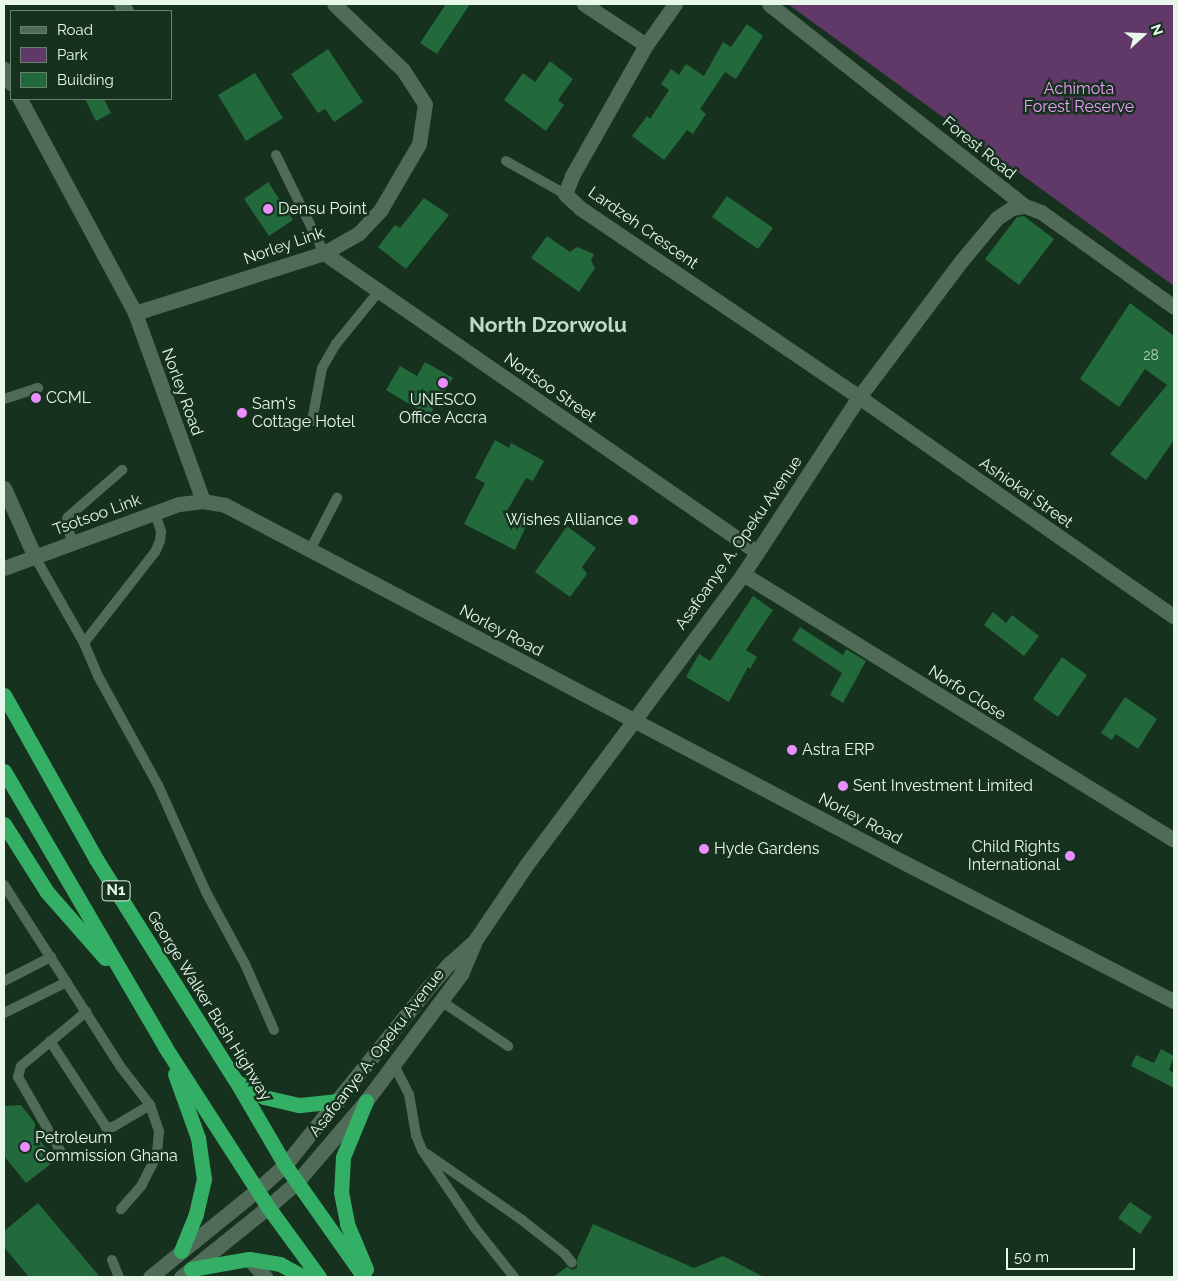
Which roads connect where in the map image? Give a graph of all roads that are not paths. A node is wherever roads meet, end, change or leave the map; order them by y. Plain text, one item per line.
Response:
1 (334, 4) edge
2 (584, 4) edge
3 (675, 4) edge
4 (769, 4) edge
5 (646, 45) junction
6 (4, 69) edge
7 (10, 81) edge
8 (21, 100) edge
9 (276, 155) dead end
10 (506, 161) dead end
11 (565, 194) junction
12 (1024, 206) junction
13 (324, 253) junction
14 (379, 291) junction
15 (1174, 307) edge
16 (135, 313) junction
17 (38, 388) dead end
18 (859, 397) junction
19 (4, 399) edge
20 (312, 421) dead end
21 (122, 470) dead end
22 (4, 488) edge
23 (337, 498) dead end
24 (203, 501) junction
25 (155, 513) junction
26 (72, 542) junction
27 (310, 550) junction
28 (757, 552) junction
29 (35, 556) junction
30 (4, 568) edge
31 (743, 574) junction
32 (1174, 617) edge
33 (84, 643) junction
34 (4, 695) edge
35 (633, 720) junction
36 (4, 771) edge
37 (4, 824) edge
38 (1174, 840) edge
39 (4, 886) edge
40 (476, 939) junction
41 (51, 957) junction
42 (4, 970) edge
43 (7, 980) edge
44 (125, 980) junction
45 (67, 982) junction
46 (441, 1001) junction
47 (1174, 1001) edge
48 (86, 1012) junction
49 (4, 1013) edge
50 (274, 1030) dead end
51 (50, 1041) junction
52 (508, 1046) dead end
53 (165, 1047) junction
54 (393, 1063) junction
55 (236, 1081) junction
56 (338, 1101) junction
57 (366, 1101) junction
58 (150, 1105) junction
59 (422, 1150) junction
60 (62, 1154) dead end
61 (285, 1165) junction
62 (296, 1183) junction
63 (257, 1190) junction
64 (268, 1207) junction
65 (121, 1208) dead end
66 (181, 1251) junction
67 (249, 1259) junction
68 (112, 1260) dead end
69 (572, 1263) dead end
70 (186, 1273) edge
71 (119, 1277) edge
72 (150, 1277) edge
73 (265, 1277) edge
74 (303, 1277) edge
75 (319, 1277) edge
76 (364, 1277) edge
77 (370, 1277) edge
78 (514, 1277) edge

1 - 13 street, Norley Link
2 - 5 street
3 - 5 street, Lardzeh Crescent
4 - 12 street, Forest Road
5 - 11 street, Lardzeh Crescent
6 - 7 street
8 - 16 street, Norley Road
9 - 13 lane
10 - 11 lane
11 - 18 street, Lardzeh Crescent
12 - 15 street, Forest Road
12 - 18 street, Asafoanye A. Opeku Avenue
13 - 14 street, Nortsoo Street
13 - 16 street, Norley Link
14 - 20 lane
14 - 28 street, Nortsoo Street
16 - 24 street, Norley Road
17 - 19 lane
18 - 28 street, Asafoanye A. Opeku Avenue
18 - 32 street, Ashiokai Street
21 - 26 lane
22 - 29 street
23 - 27 lane
24 - 25 street, Tsotsoo Link
24 - 27 street, Norley Road
25 - 26 street, Tsotsoo Link
25 - 33 lane
26 - 29 street, Tsotsoo Link
27 - 35 street, Norley Road
28 - 31 street, Asafoanye A. Opeku Avenue
29 - 30 street, Tsotsoo Link
29 - 33 lane
31 - 35 street, Asafoanye A. Opeku Avenue
31 - 38 street, Norfo Close
33 - 50 lane
34 - 55 highway, George Walker Bush Highway / N1
35 - 40 street, Asafoanye A. Opeku Avenue
35 - 47 street, Norley Road
36 - 44 highway, N1
37 - 44 highway
39 - 41 lane
40 - 46 street, Asafoanye A. Opeku Avenue
40 - 56 street, Asafoanye A. Opeku Avenue
41 - 43 lane
41 - 45 lane
42 - 43 lane
44 - 53 highway, N1
45 - 48 lane
45 - 49 lane
46 - 52 lane
46 - 54 street, Asafoanye A. Opeku Avenue
48 - 51 lane
48 - 58 lane
51 - 58 lane
51 - 60 lane
53 - 63 highway, N1
53 - 66 highway
54 - 57 street, Asafoanye A. Opeku Avenue
54 - 59 lane
55 - 56 highway
55 - 61 highway, George Walker Bush Highway / N1
56 - 61 street, Asafoanye A. Opeku Avenue
57 - 62 street, Asafoanye A. Opeku Avenue
57 - 77 highway
58 - 65 lane
59 - 69 lane
59 - 78 lane
61 - 62 highway, George Walker Bush Highway / N1
61 - 63 street, Asafoanye A. Opeku Avenue
62 - 64 street, Asafoanye A. Opeku Avenue
62 - 76 highway, George Walker Bush Highway / N1
63 - 64 highway, N1
63 - 66 street, Asafoanye A. Opeku Avenue
64 - 70 street, Asafoanye A. Opeku Avenue
64 - 75 highway, N1
66 - 72 street, Asafoanye A. Opeku Avenue
67 - 70 highway
67 - 73 street
67 - 74 highway
68 - 71 lane

